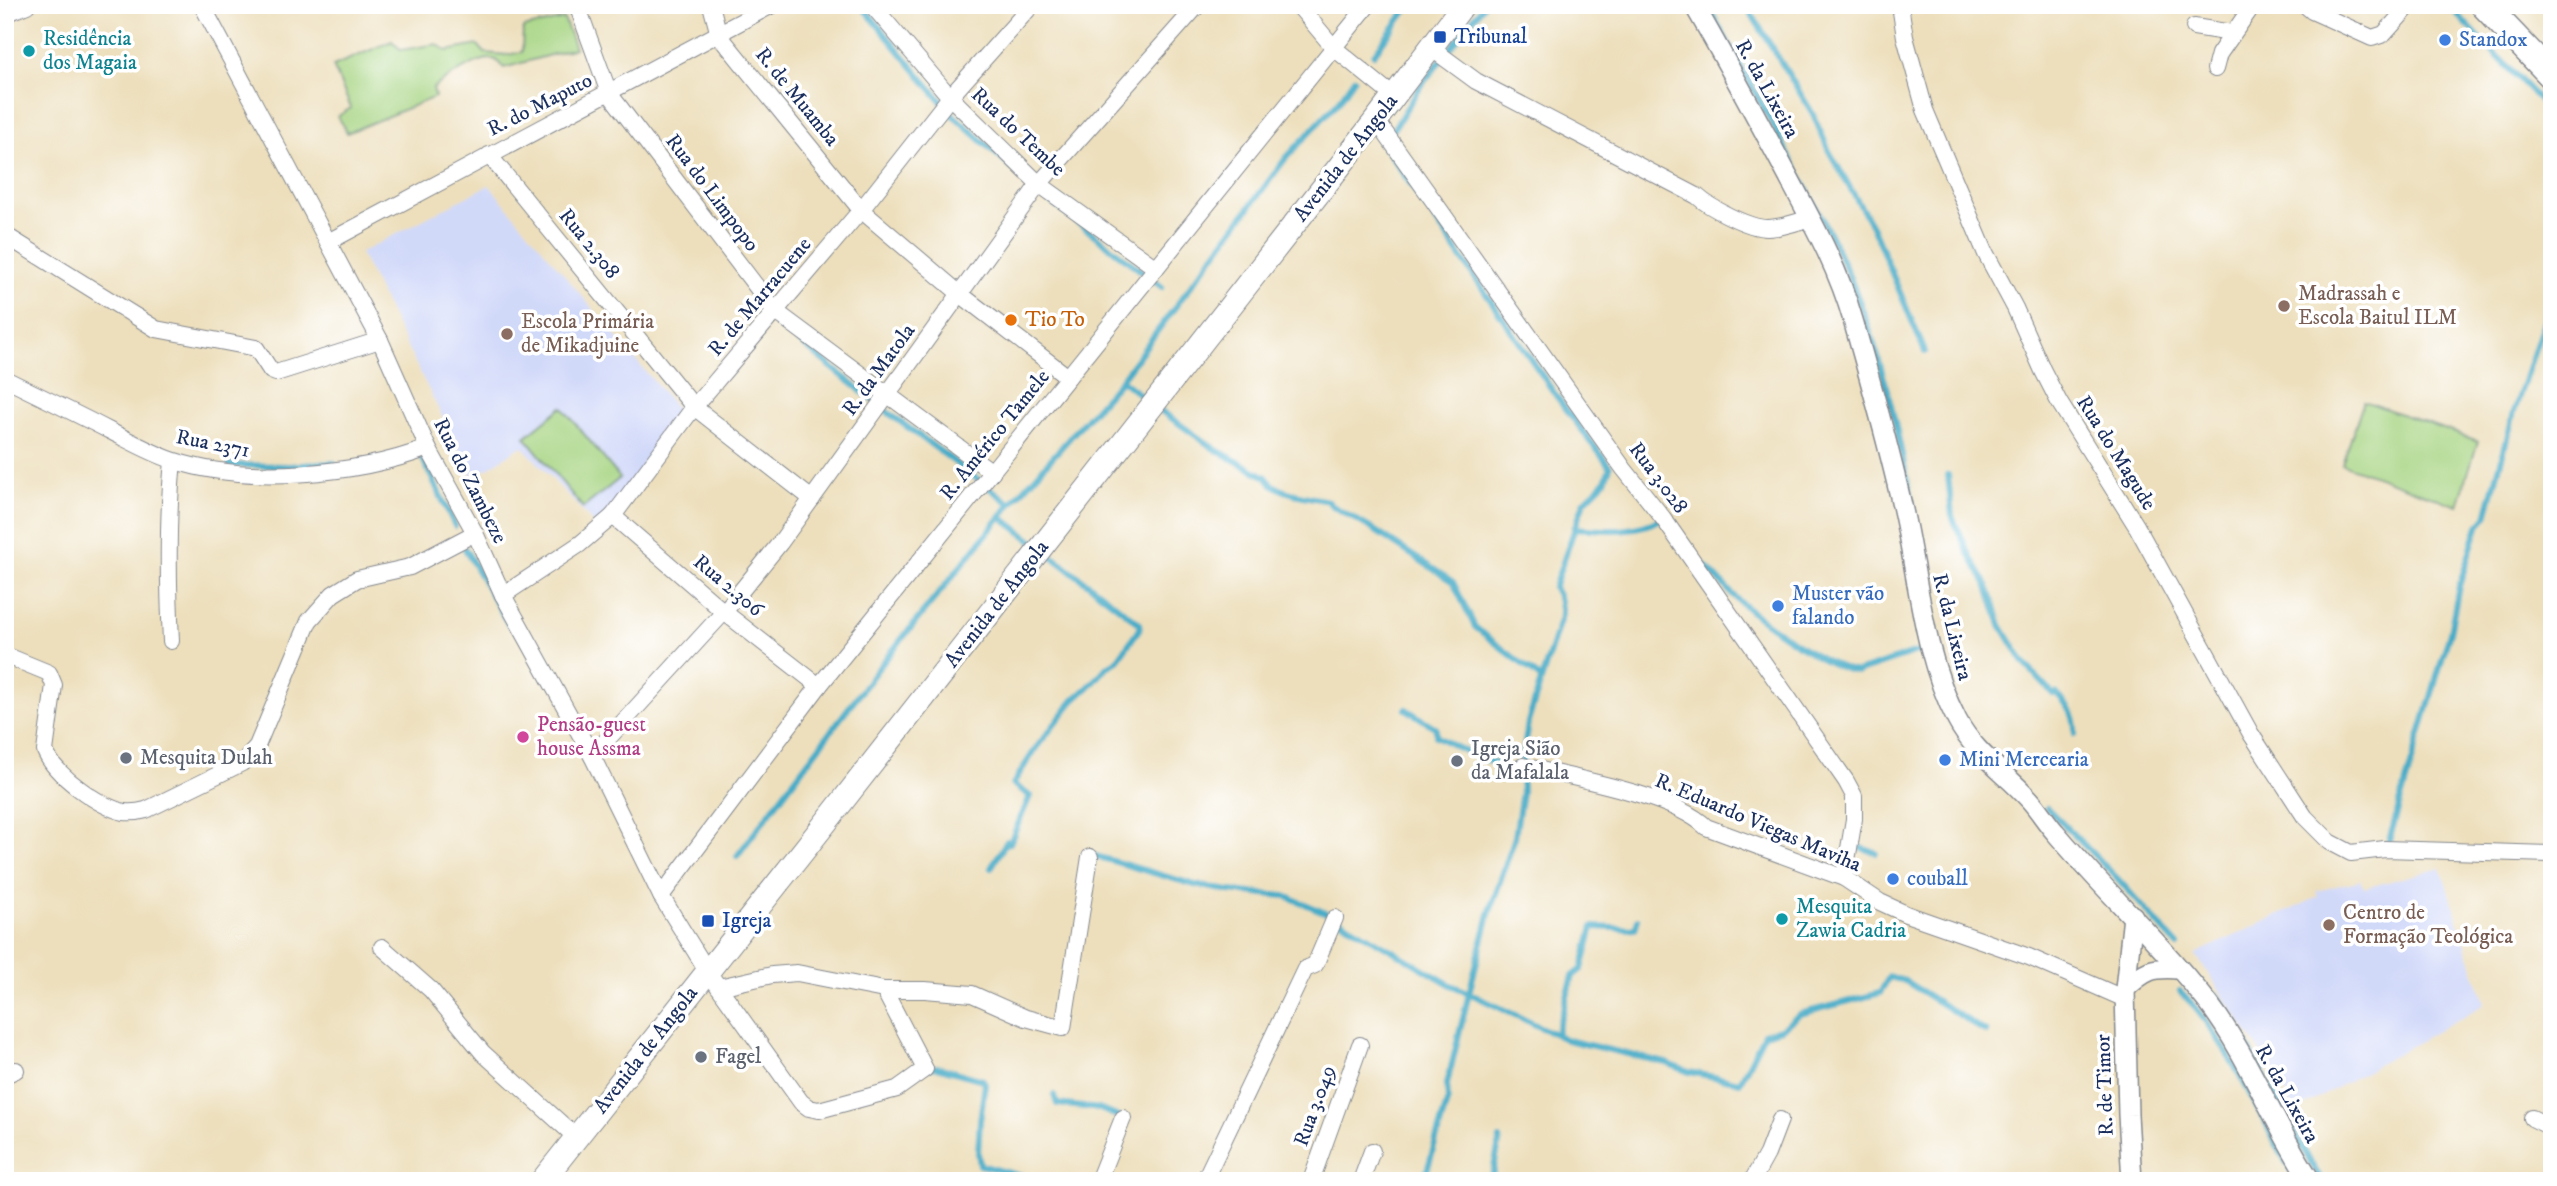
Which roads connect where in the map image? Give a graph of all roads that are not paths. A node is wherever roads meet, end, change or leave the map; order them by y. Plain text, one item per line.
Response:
1 (27, 5) edge
2 (202, 5) edge
3 (577, 5) edge
4 (710, 5) edge
5 (772, 5) edge
6 (872, 5) edge
7 (1032, 5) edge
8 (1198, 5) edge
9 (1298, 5) edge
10 (1368, 5) edge
11 (1463, 5) edge
12 (1694, 5) edge
13 (1899, 5) edge
14 (2253, 5) edge
15 (2305, 5) edge
16 (2410, 5) edge
17 (2484, 5) edge
18 (5, 15) edge
19 (2194, 27) dead end
20 (2232, 33) junction
21 (719, 35) junction
22 (1334, 48) junction
23 (1431, 48) junction
24 (2215, 69) dead end
25 (2552, 76) edge
26 (610, 93) junction
27 (1393, 96) junction
28 (950, 97) junction
29 (1376, 120) junction
30 (489, 155) junction
31 (1040, 184) junction
32 (861, 210) junction
33 (1810, 218) junction
34 (5, 235) edge
35 (328, 242) junction
36 (1156, 268) junction
37 (960, 294) junction
38 (775, 311) junction
39 (380, 340) junction
40 (1068, 377) junction
41 (5, 379) edge
42 (887, 395) junction
43 (694, 407) junction
44 (428, 448) junction
45 (173, 461) junction
46 (992, 472) junction
47 (812, 499) junction
48 (613, 516) junction
49 (475, 533) junction
50 (503, 595) junction
51 (724, 612) junction
52 (171, 641) dead end
53 (5, 655) edge
54 (819, 686) junction
55 (592, 756) junction
56 (1523, 766) dead end
57 (2552, 854) edge
58 (1090, 857) dead end
59 (1844, 878) junction
60 (661, 896) junction
61 (2133, 916) junction
62 (1335, 918) dead end
63 (382, 947) dead end
64 (2178, 969) junction
65 (713, 979) junction
66 (884, 990) junction
67 (2125, 994) junction
68 (1360, 1045) dead end
69 (1124, 1118) dead end
70 (2532, 1118) dead end
71 (1780, 1120) dead end
72 (2552, 1128) edge
73 (577, 1138) junction
74 (1373, 1151) dead end
75 (1312, 1180) edge
76 (542, 1181) edge
77 (1098, 1181) edge
78 (1205, 1181) edge
79 (1361, 1181) edge
80 (1752, 1181) edge
81 (2132, 1181) edge
82 (2311, 1181) edge

1 - 18 street
2 - 35 street, Rua do Zambeze
3 - 26 street, Rua do Limpopo
4 - 21 street, R. de Muamba
5 - 21 street, R. do Maputo
6 - 28 street, Rua do Tembe
7 - 28 street, R. de Marracuene
8 - 31 street, R. da Matola
9 - 22 street
10 - 22 street, R. Américo Tamele
11 - 23 main road, Avenida de Angola
12 - 33 street, R. da Lixeira
13 - 57 street, Rua do Magude
14 - 20 street
15 - 16 street
17 - 25 main road
19 - 20 street
20 - 24 street
21 - 26 street, R. do Maputo
21 - 32 street, R. de Muamba
22 - 27 street
22 - 36 street, R. Américo Tamele
23 - 27 main road, Avenida de Angola
23 - 33 street
26 - 30 street, R. do Maputo
26 - 38 street, Rua do Limpopo
27 - 29 main road, Avenida de Angola
28 - 31 street, Rua do Tembe
28 - 32 street, R. de Marracuene
29 - 59 street, Rua 3.028
29 - 65 main road, Avenida de Angola
30 - 35 street, R. do Maputo
30 - 43 street, Rua 2.308
31 - 36 street, Rua do Tembe
31 - 37 street, R. da Matola
32 - 37 street, R. de Muamba
32 - 38 street, R. de Marracuene
33 - 61 street, R. da Lixeira
34 - 39 street
35 - 39 street, Rua do Zambeze
36 - 40 street, R. Américo Tamele
37 - 40 street, R. de Muamba
37 - 42 street, R. da Matola
38 - 42 street, Rua do Limpopo
38 - 43 street, R. de Marracuene
39 - 44 street, Rua do Zambeze
40 - 46 street, R. Américo Tamele
41 - 45 street, Rua 2371
42 - 46 street, Rua do Limpopo
42 - 47 street, R. da Matola
43 - 47 street, Rua 2.308
43 - 48 street, R. de Marracuene
44 - 45 street, Rua 2371
44 - 49 street, Rua do Zambeze
45 - 52 street
46 - 54 street, R. Américo Tamele
47 - 51 street, R. da Matola
48 - 50 street, R. de Marracuene
48 - 51 street, Rua 2.306
49 - 50 street, Rua do Zambeze
49 - 53 street
50 - 55 street, Rua do Zambeze
51 - 54 street, Rua 2.306
51 - 55 street, R. da Matola
54 - 60 street, R. Américo Tamele
55 - 60 street, Rua do Zambeze
56 - 59 street, R. Eduardo Viegas Maviha
58 - 66 street
59 - 67 street, R. Eduardo Viegas Maviha
60 - 65 street, Rua do Zambeze
61 - 64 street, R. da Lixeira
61 - 67 street, R. de Timor
62 - 78 street
63 - 73 street
64 - 67 street
64 - 82 street, R. da Lixeira
65 - 66 street
65 - 66 street, Rua do Zambeze
65 - 73 main road, Avenida de Angola
67 - 81 street, R. de Timor
68 - 75 street, Rua 3.049
69 - 77 street
70 - 72 street
71 - 80 street
73 - 76 main road, Avenida de Angola
74 - 79 street

